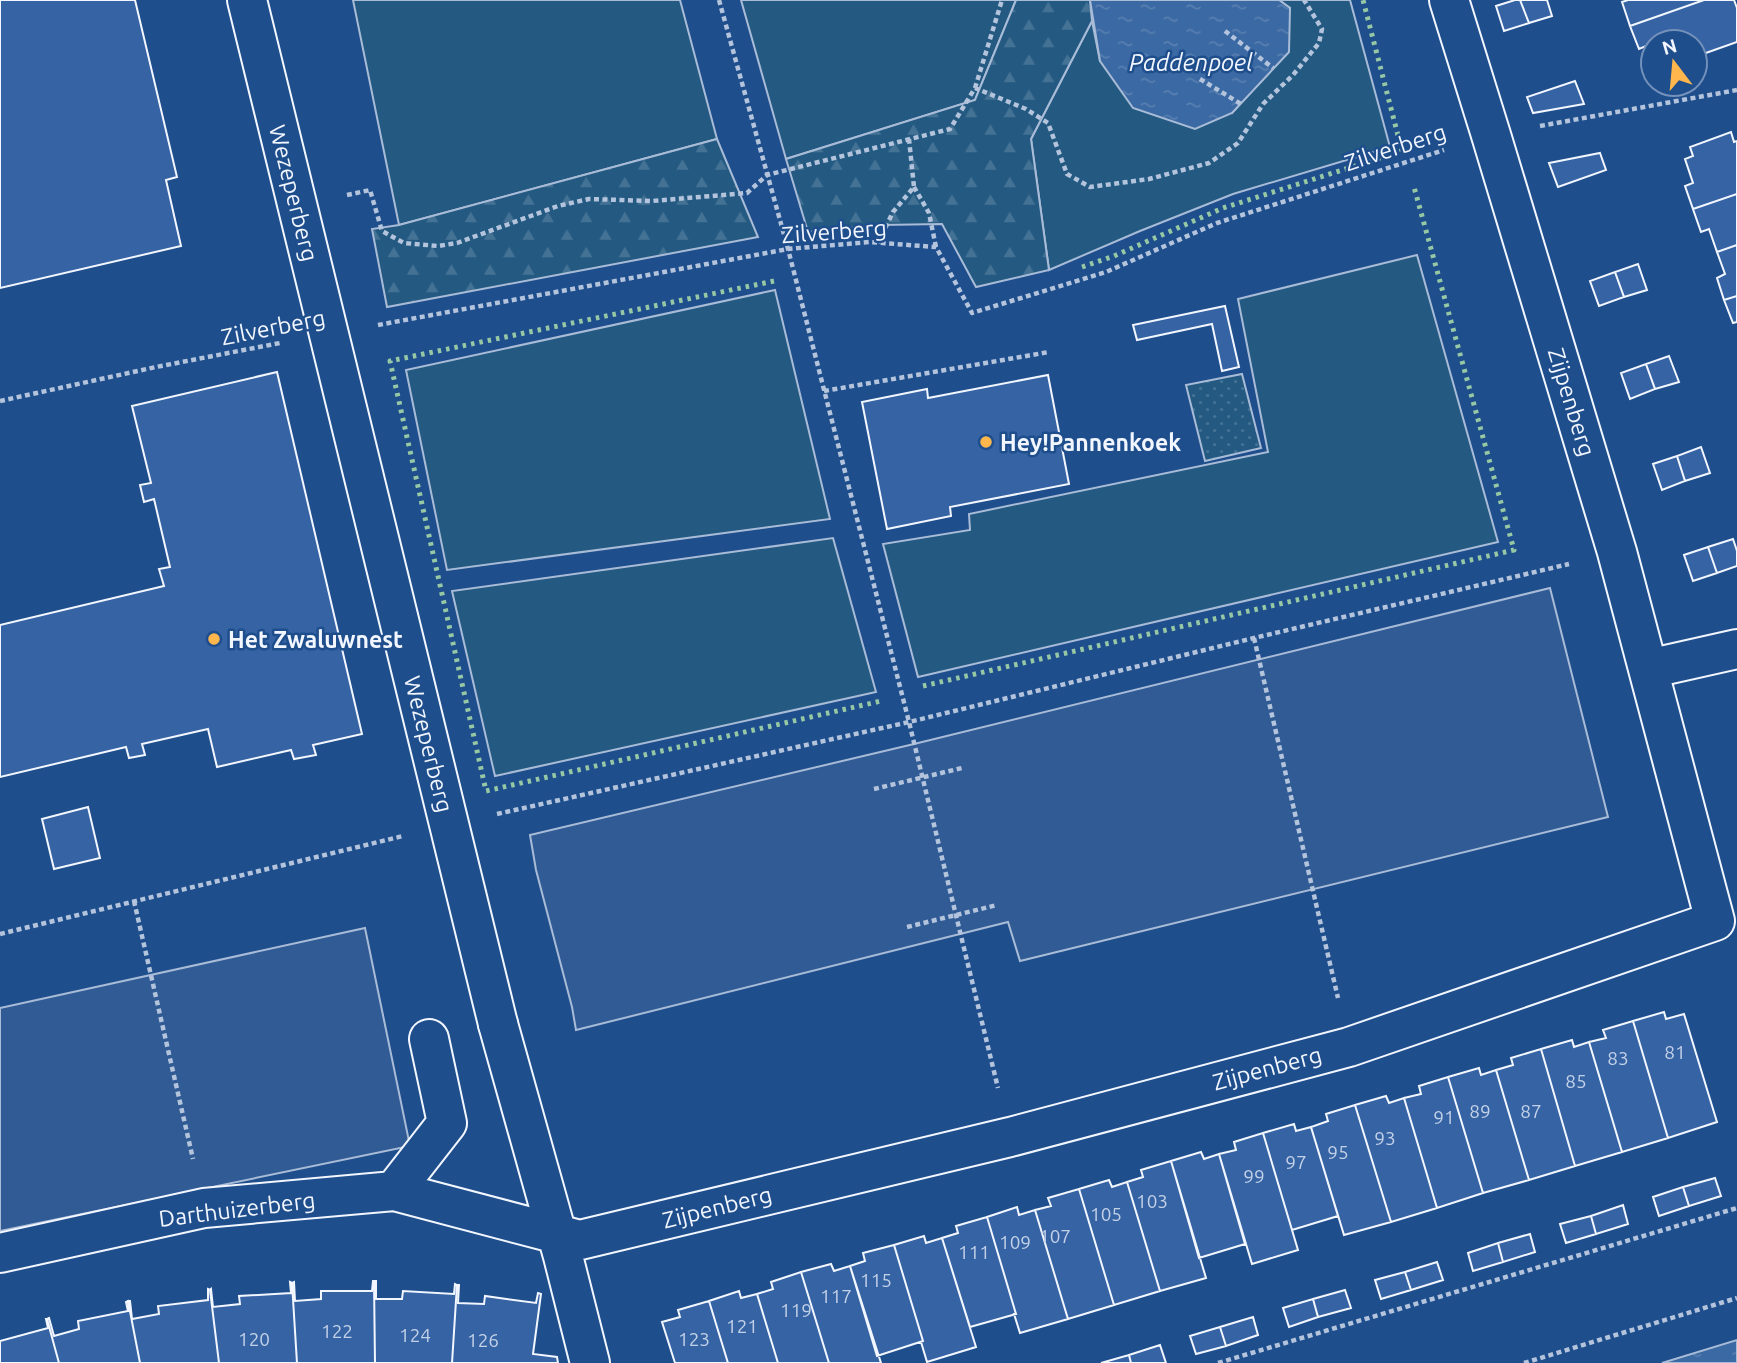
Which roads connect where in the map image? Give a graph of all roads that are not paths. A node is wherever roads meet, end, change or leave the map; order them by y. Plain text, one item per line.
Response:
1 (247, 0) edge
2 (1449, 0) edge
3 (1737, 649) edge
4 (1648, 669) junction
5 (429, 1040) dead end
6 (394, 1191) junction
7 (556, 1234) junction
8 (0, 1253) edge
9 (590, 1363) edge

1 - 7 street, Wezeperberg
2 - 4 street, Zijpenberg
3 - 4 street
4 - 7 street, Zijpenberg
5 - 6 street
6 - 7 street, Darthuizerberg
6 - 8 street, Darthuizerberg
7 - 9 street, Wezeperberg

